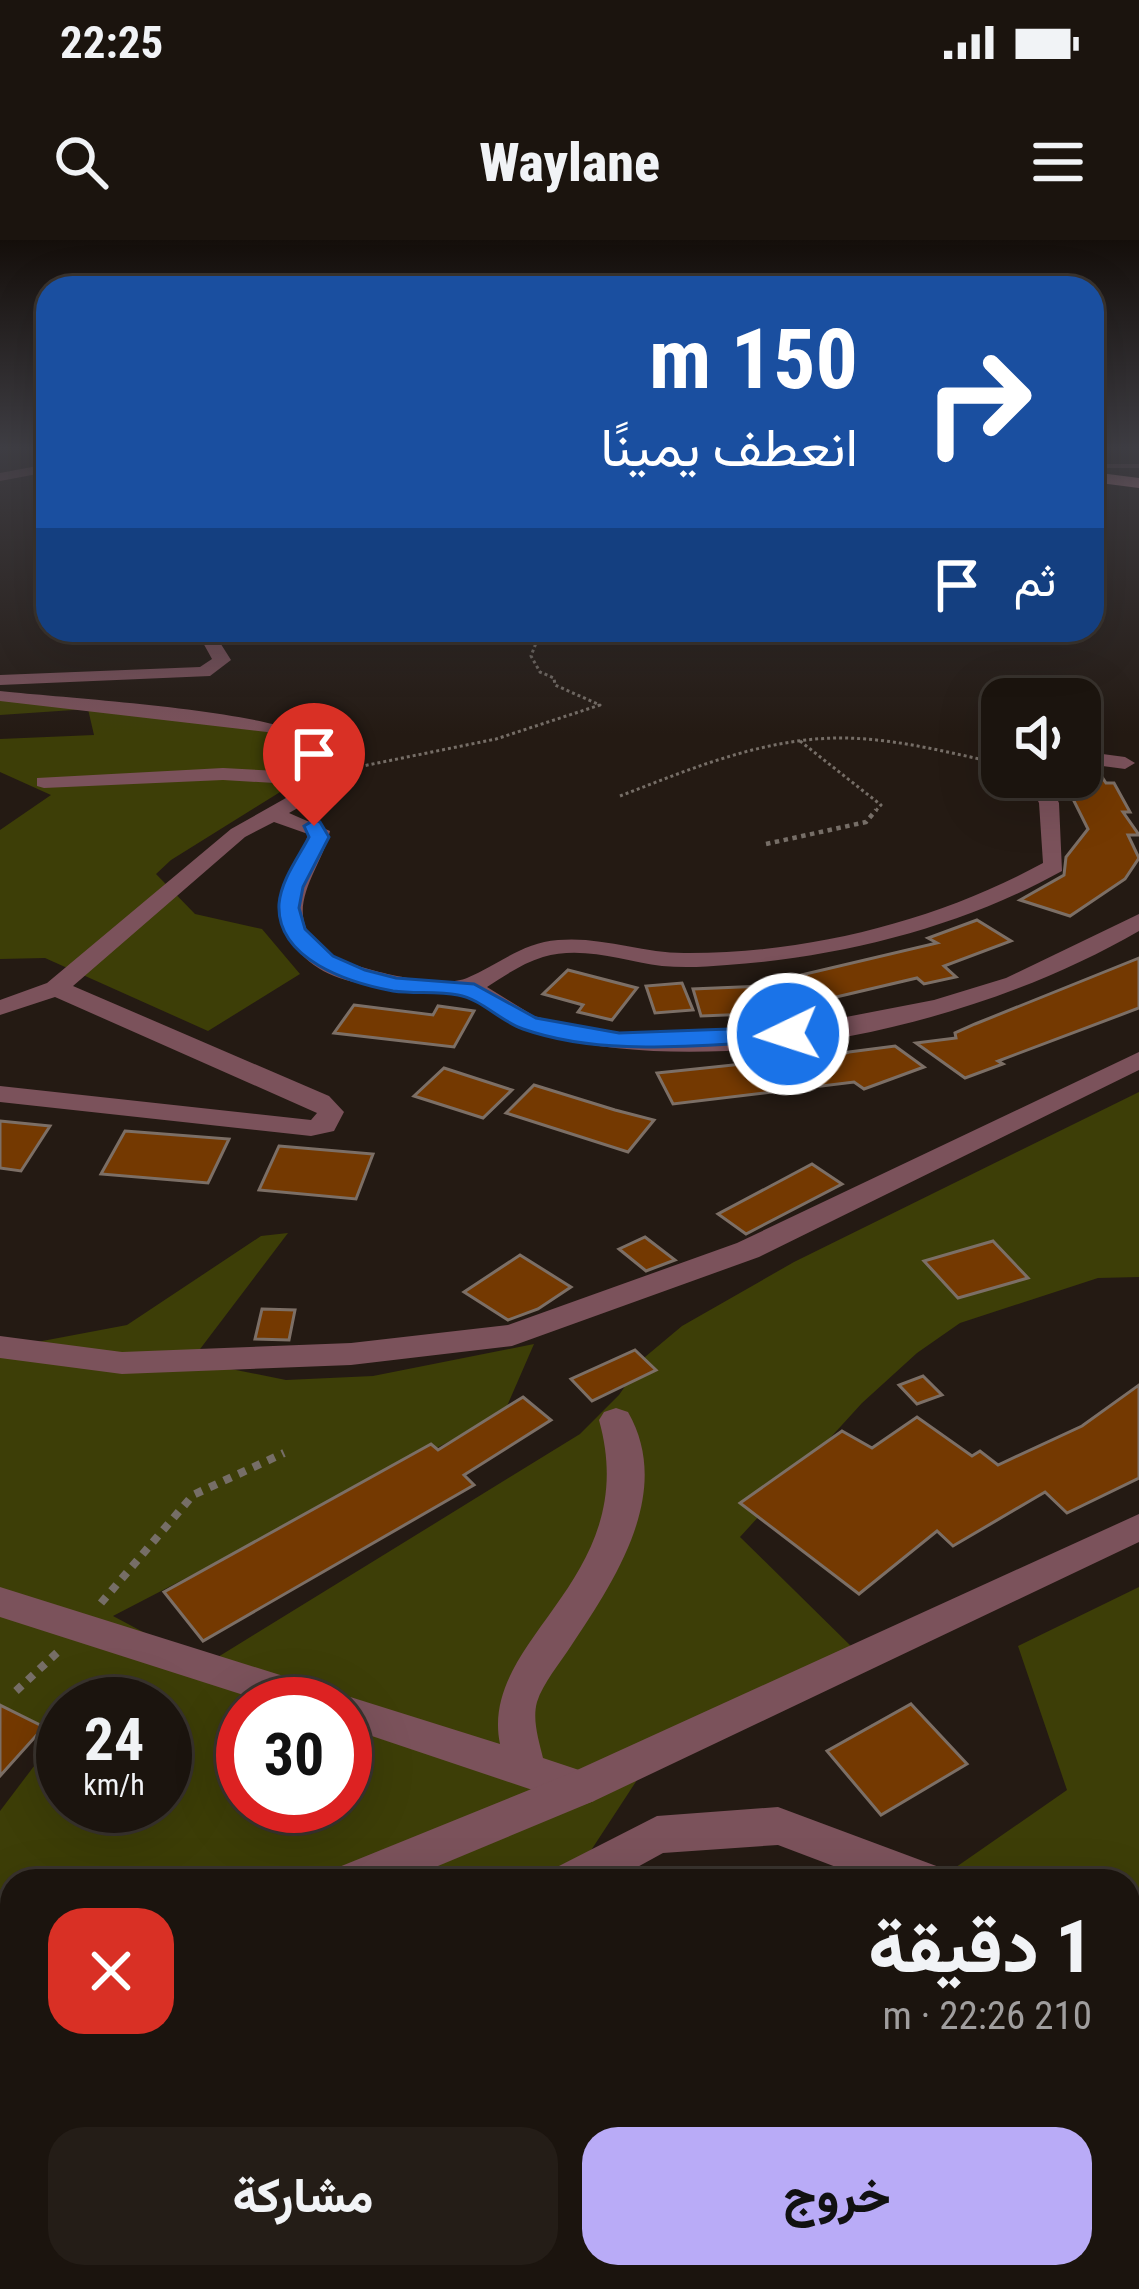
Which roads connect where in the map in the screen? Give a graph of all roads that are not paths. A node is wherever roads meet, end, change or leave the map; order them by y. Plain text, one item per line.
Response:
1 (211, 642) edge
2 (0, 680) edge
3 (0, 696) edge
4 (1101, 760) edge
5 (1134, 766) edge
6 (328, 777) junction
7 (44, 782) dead end
8 (1046, 798) edge
9 (270, 813) junction
10 (1139, 921) edge
11 (56, 988) junction
12 (466, 988) junction
13 (0, 1008) edge
14 (1139, 1060) edge
15 (0, 1094) edge
16 (0, 1347) edge
17 (616, 1420) dead end
18 (1139, 1527) edge
19 (0, 1602) edge
20 (238, 1677) edge
21 (372, 1720) edge
22 (525, 1769) junction
23 (580, 1788) junction
24 (383, 1869) edge
25 (594, 1869) edge
26 (892, 1869) edge

1 - 2 street
3 - 6 street
4 - 5 street
6 - 7 street
6 - 9 street
8 - 12 street
9 - 11 street
9 - 12 street
10 - 12 street
11 - 13 street
11 - 15 street
14 - 16 street
17 - 22 street
18 - 23 street
19 - 20 street
21 - 22 street
22 - 23 street
23 - 24 street
25 - 26 street

